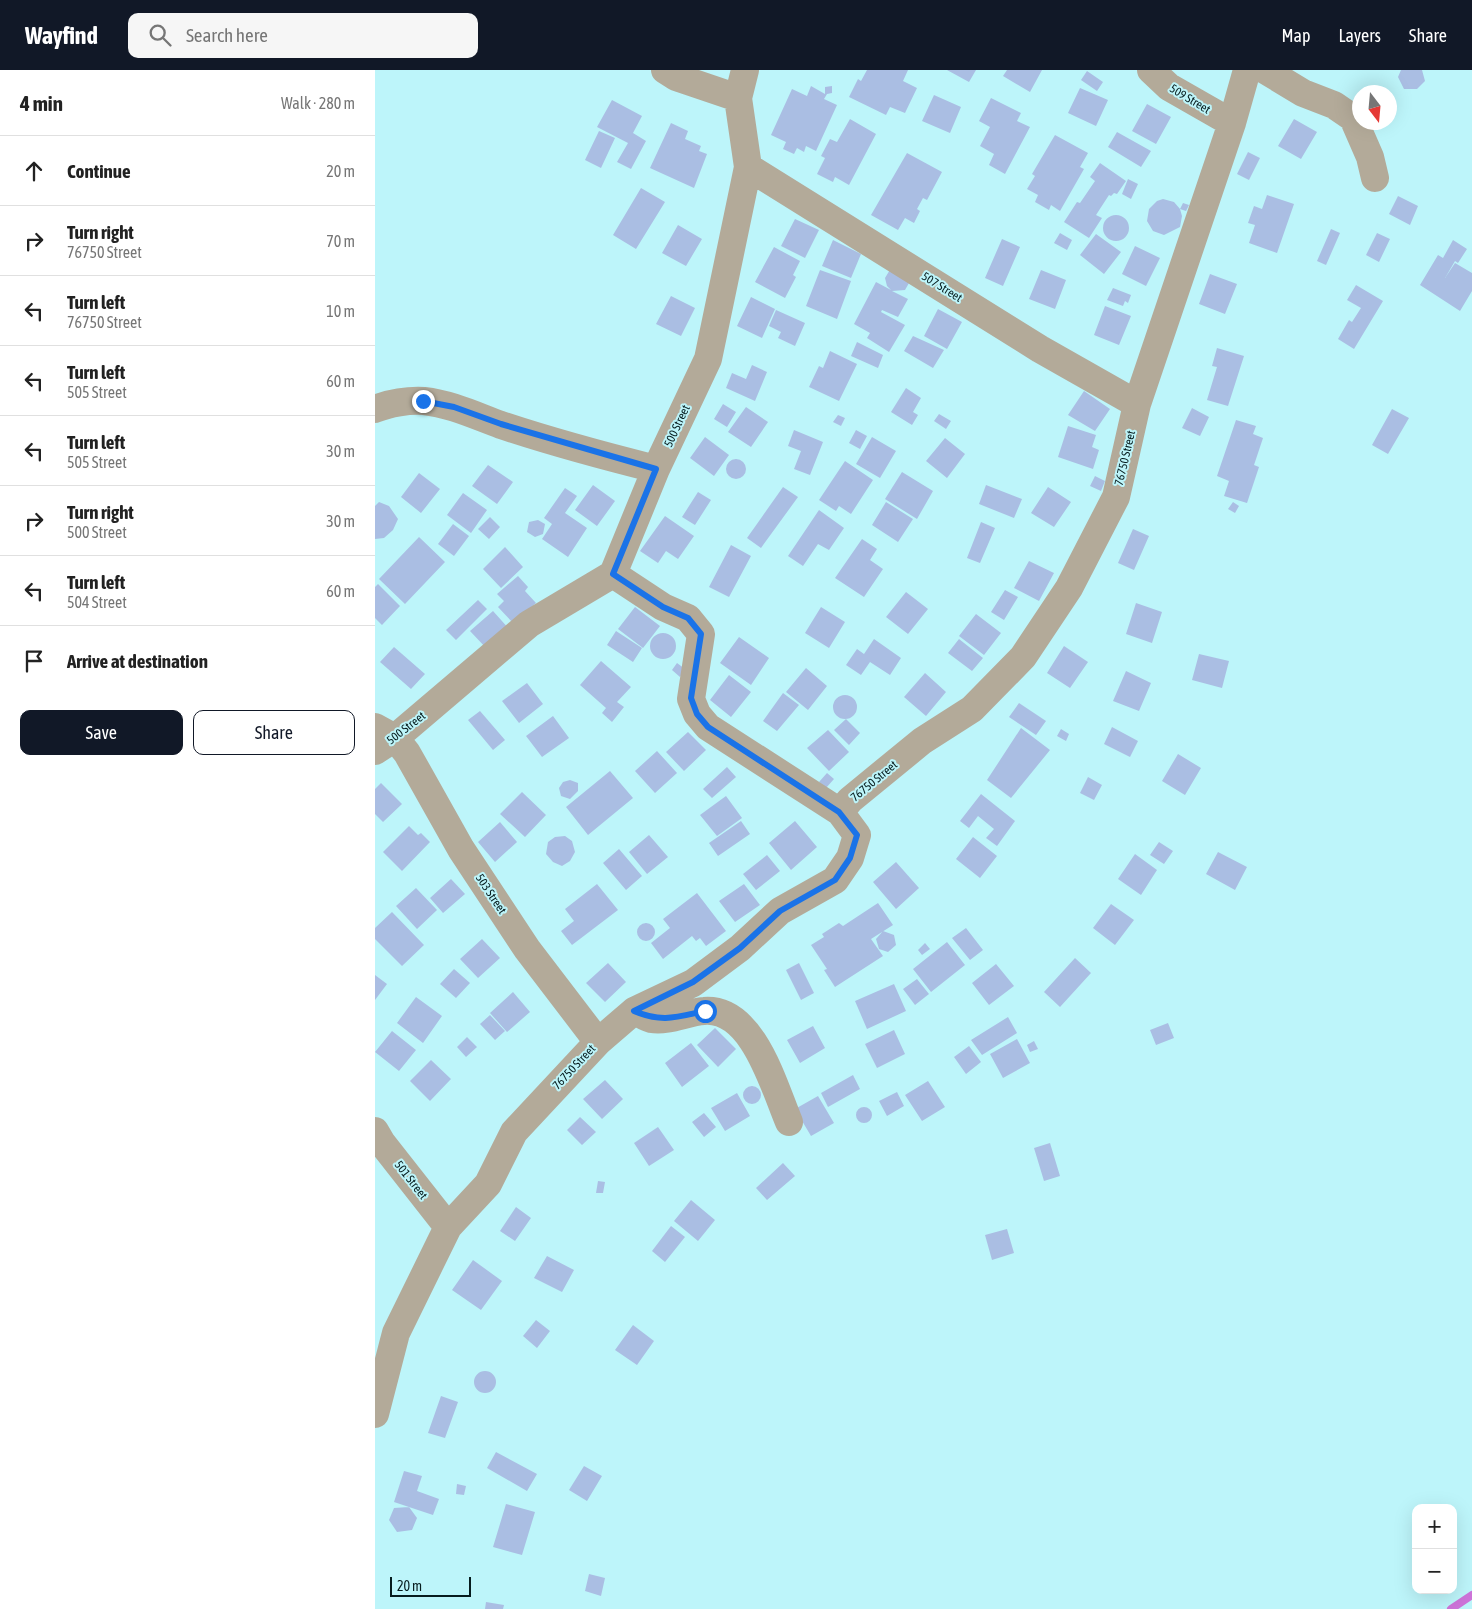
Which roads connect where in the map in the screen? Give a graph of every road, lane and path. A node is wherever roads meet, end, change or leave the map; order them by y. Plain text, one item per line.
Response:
1 (665, 70) edge
2 (745, 70) edge
3 (1151, 70) edge
4 (1247, 70) edge
5 (1265, 70) edge
6 (738, 98) junction
7 (1232, 123) junction
8 (748, 167) junction
9 (1375, 178) dead end
10 (1137, 404) junction
11 (375, 409) edge
12 (656, 469) junction
13 (613, 574) junction
14 (382, 739) edge
15 (839, 812) junction
16 (634, 1011) junction
17 (598, 1042) junction
18 (789, 1122) dead end
19 (375, 1131) edge
20 (448, 1228) junction
21 (375, 1414) edge

1 - 6 street
2 - 6 street, 500 Street
3 - 7 street, 509 Street
4 - 7 street, 76750 Street
5 - 9 street
6 - 8 street, 500 Street
7 - 10 street, 76750 Street
8 - 10 street, 507 Street
8 - 12 street, 500 Street
10 - 15 street, 76750 Street
11 - 12 street
12 - 13 street, 500 Street
13 - 14 street, 500 Street
13 - 15 street
14 - 17 street, 503 Street
15 - 16 street, 76750 Street
16 - 17 street, 76750 Street
16 - 18 street
17 - 20 street, 76750 Street
19 - 20 street, 501 Street
20 - 21 street, 76750 Street

